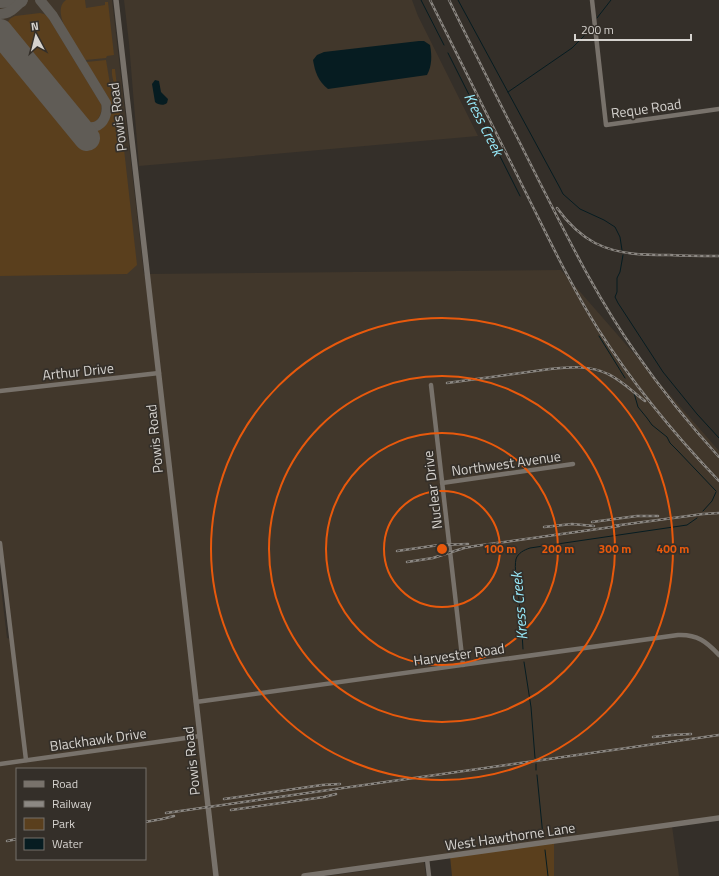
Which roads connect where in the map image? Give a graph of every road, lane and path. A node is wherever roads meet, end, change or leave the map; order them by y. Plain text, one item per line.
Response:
1 (116, 0) edge
2 (592, 0) edge
3 (719, 109) edge
4 (159, 373) junction
5 (431, 385) dead end
6 (0, 391) edge
7 (573, 464) dead end
8 (442, 483) junction
9 (0, 543) edge
10 (719, 655) edge
11 (463, 665) junction
12 (196, 702) junction
13 (200, 736) junction
14 (26, 760) junction
15 (0, 764) edge
16 (719, 818) edge
17 (426, 859) junction
18 (216, 876) edge
19 (304, 876) edge
20 (429, 876) edge

1 - 4 street, Powis Road
2 - 3 street, Reque Road
4 - 6 street, Arthur Drive
4 - 12 street, Powis Road
5 - 8 street, Nuclear Drive
7 - 8 street, Northwest Avenue
8 - 11 street, Nuclear Drive
9 - 14 street
10 - 11 street, Harvester Road
11 - 12 street, Harvester Road
12 - 13 street, Powis Road
13 - 14 street, Blackhawk Drive
13 - 18 street, Powis Road
14 - 15 street, Blackhawk Drive
16 - 17 street, West Hawthorne Lane
17 - 19 street, West Hawthorne Lane
17 - 20 street

